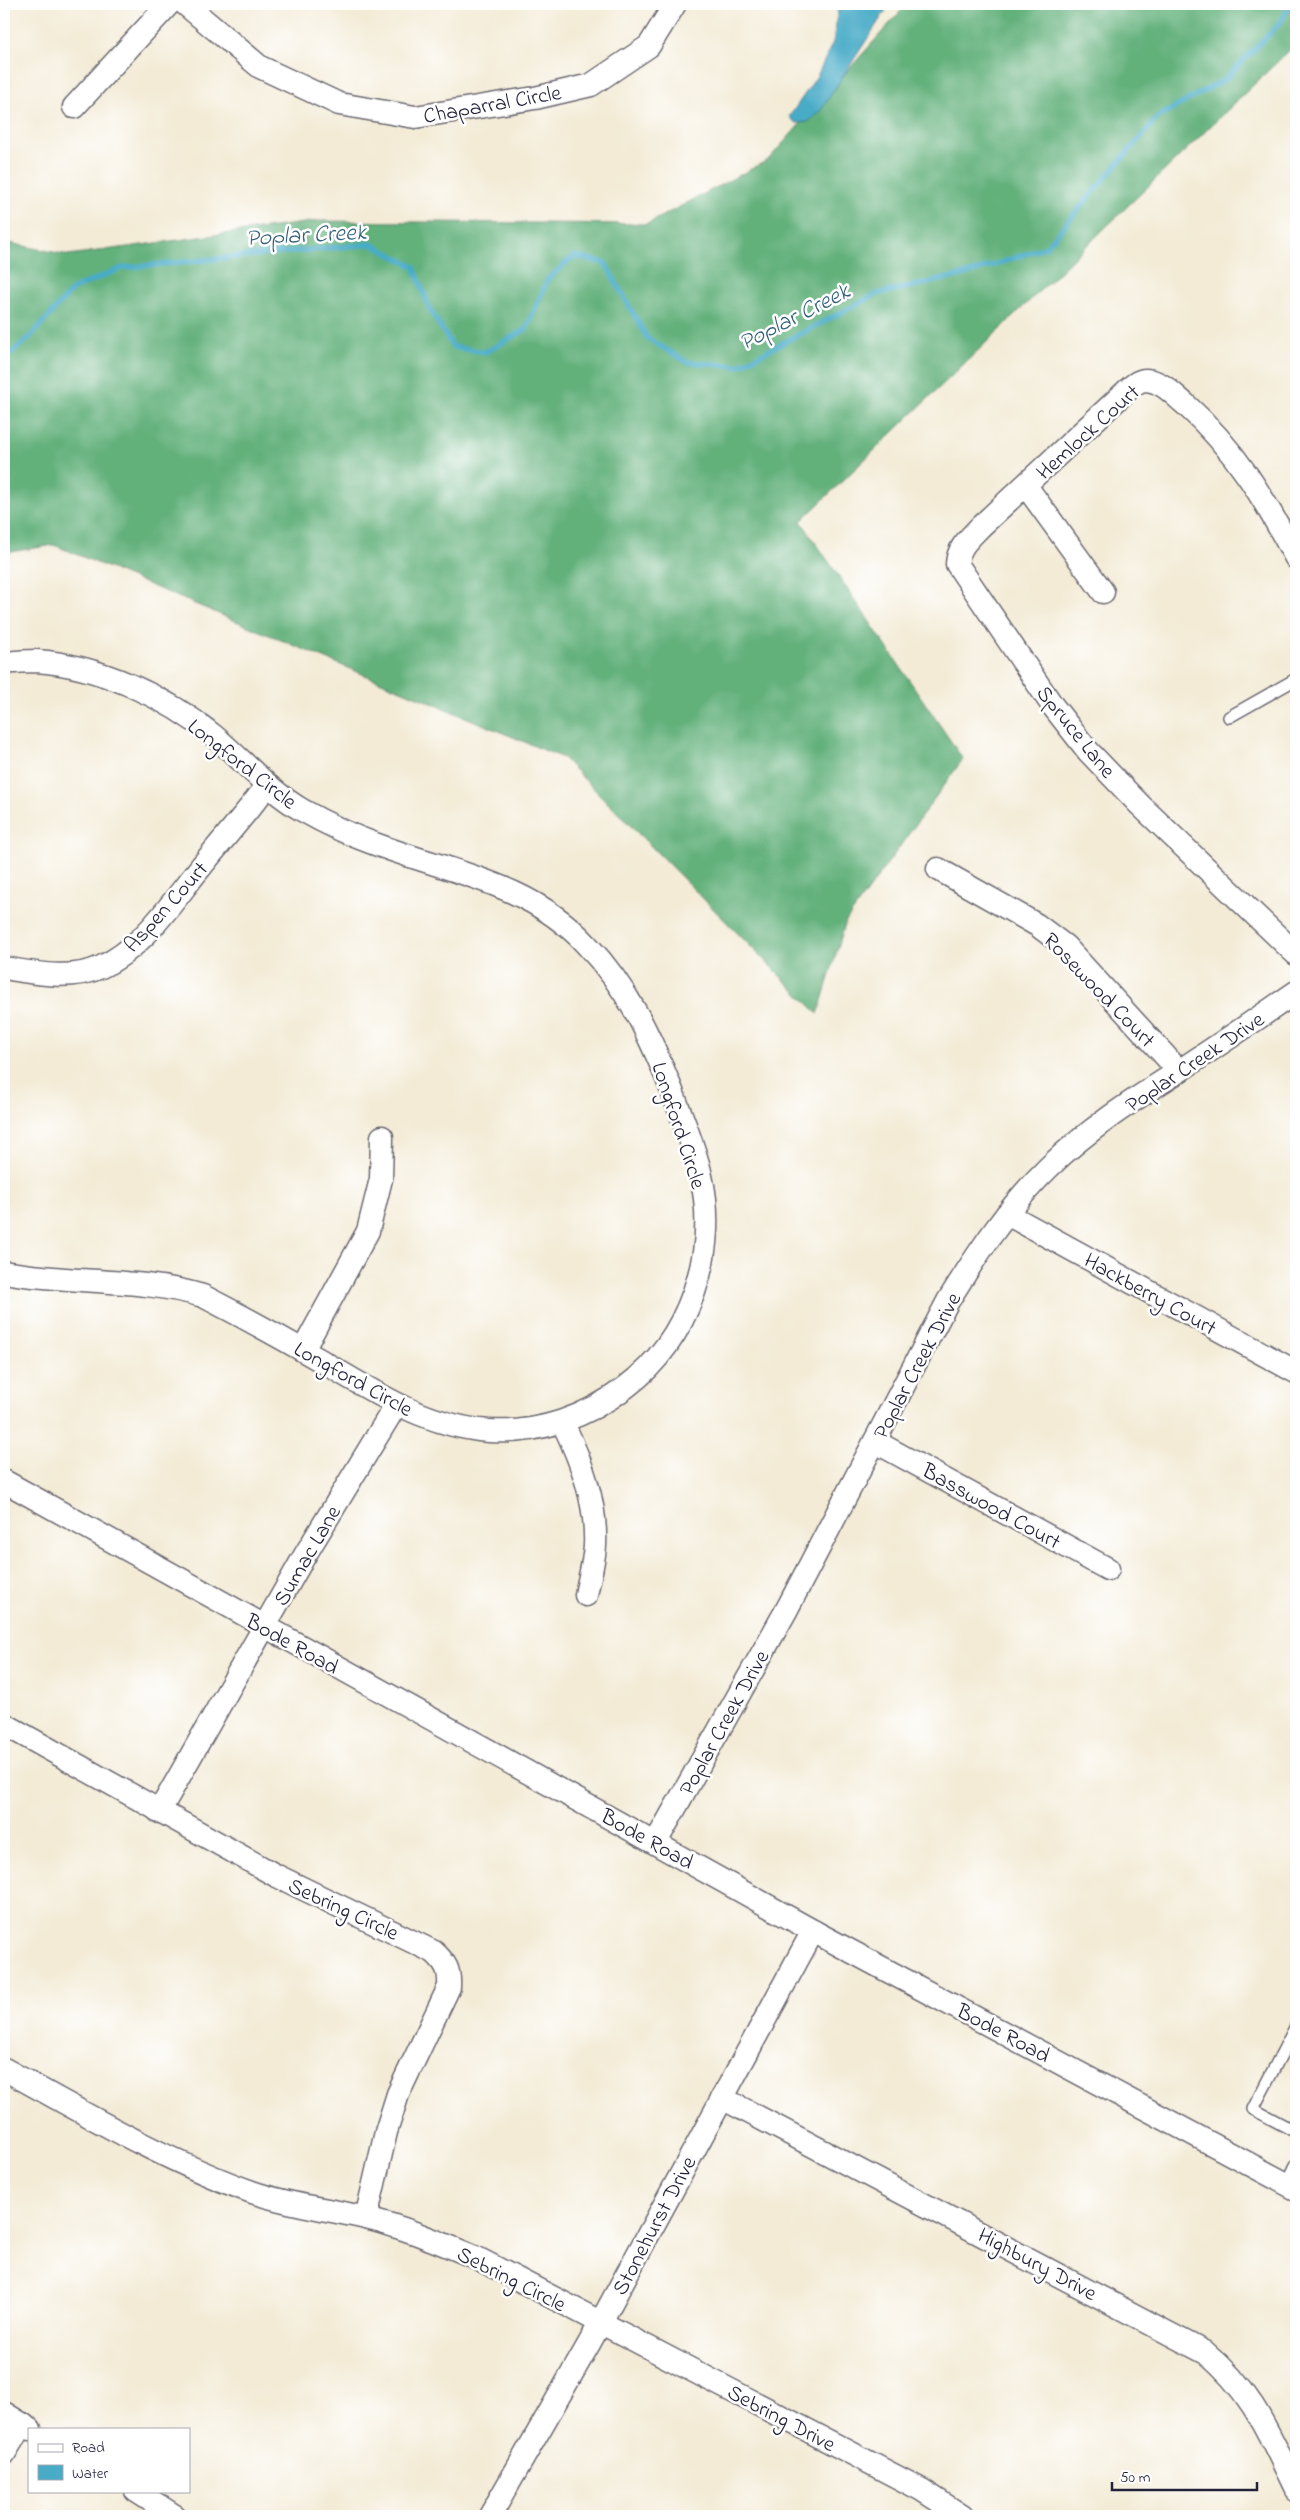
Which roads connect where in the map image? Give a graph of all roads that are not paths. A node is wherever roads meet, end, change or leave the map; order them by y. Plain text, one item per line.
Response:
1 (169, 4) edge
2 (185, 4) edge
3 (675, 4) edge
4 (74, 107) dead end
5 (1026, 486) junction
6 (1296, 558) edge
7 (1103, 592) dead end
8 (4, 663) edge
9 (1296, 679) edge
10 (1229, 717) dead end
11 (267, 786) junction
12 (938, 868) dead end
13 (1296, 954) edge
14 (4, 968) edge
15 (1296, 993) edge
16 (1179, 1071) junction
17 (382, 1137) dead end
18 (1007, 1214) junction
19 (4, 1272) edge
20 (303, 1350) junction
21 (1296, 1372) edge
22 (396, 1405) junction
23 (563, 1423) junction
24 (876, 1442) junction
25 (4, 1481) edge
26 (1108, 1568) dead end
27 (586, 1595) dead end
28 (264, 1626) junction
29 (4, 1724) edge
30 (159, 1812) junction
31 (656, 1842) junction
32 (813, 1931) junction
33 (1296, 2026) edge
34 (4, 2069) edge
35 (722, 2098) junction
36 (1296, 2132) edge
37 (1293, 2180) edge
38 (366, 2218) junction
39 (600, 2322) junction
40 (19, 2422) edge
41 (4, 2454) edge
42 (1296, 2489) edge
43 (138, 2492) edge
44 (175, 2516) edge
45 (490, 2516) edge
46 (962, 2516) edge

1 - 4 street
2 - 3 street, Chaparral Circle
5 - 6 street, Hemlock Court
5 - 7 street
5 - 13 street, Spruce Lane
8 - 11 street, Longford Circle
9 - 10 lane
11 - 14 street, Aspen Court
11 - 23 street, Longford Circle
12 - 16 street, Rosewood Court
15 - 16 street, Poplar Creek Drive
16 - 18 street, Poplar Creek Drive
17 - 20 street
18 - 21 street, Hackberry Court
18 - 24 street, Poplar Creek Drive
19 - 20 street, Longford Circle
20 - 22 street, Longford Circle
22 - 23 street, Longford Circle
22 - 28 street, Sumac Lane
23 - 27 street
24 - 26 street, Basswood Court
24 - 31 street, Poplar Creek Drive
25 - 28 street, Bode Road
28 - 30 street, Sumac Lane
28 - 31 street, Bode Road
29 - 30 street, Sebring Circle
30 - 38 street, Sebring Circle
31 - 32 street, Bode Road
32 - 35 street, Stonehurst Drive
32 - 37 street, Bode Road
33 - 36 lane
34 - 38 street, Sebring Circle
35 - 39 street, Stonehurst Drive
35 - 42 street, Highbury Drive
38 - 39 street, Sebring Circle
39 - 45 street, Stonehurst Drive
39 - 46 street, Sebring Drive
40 - 41 street
43 - 44 street

